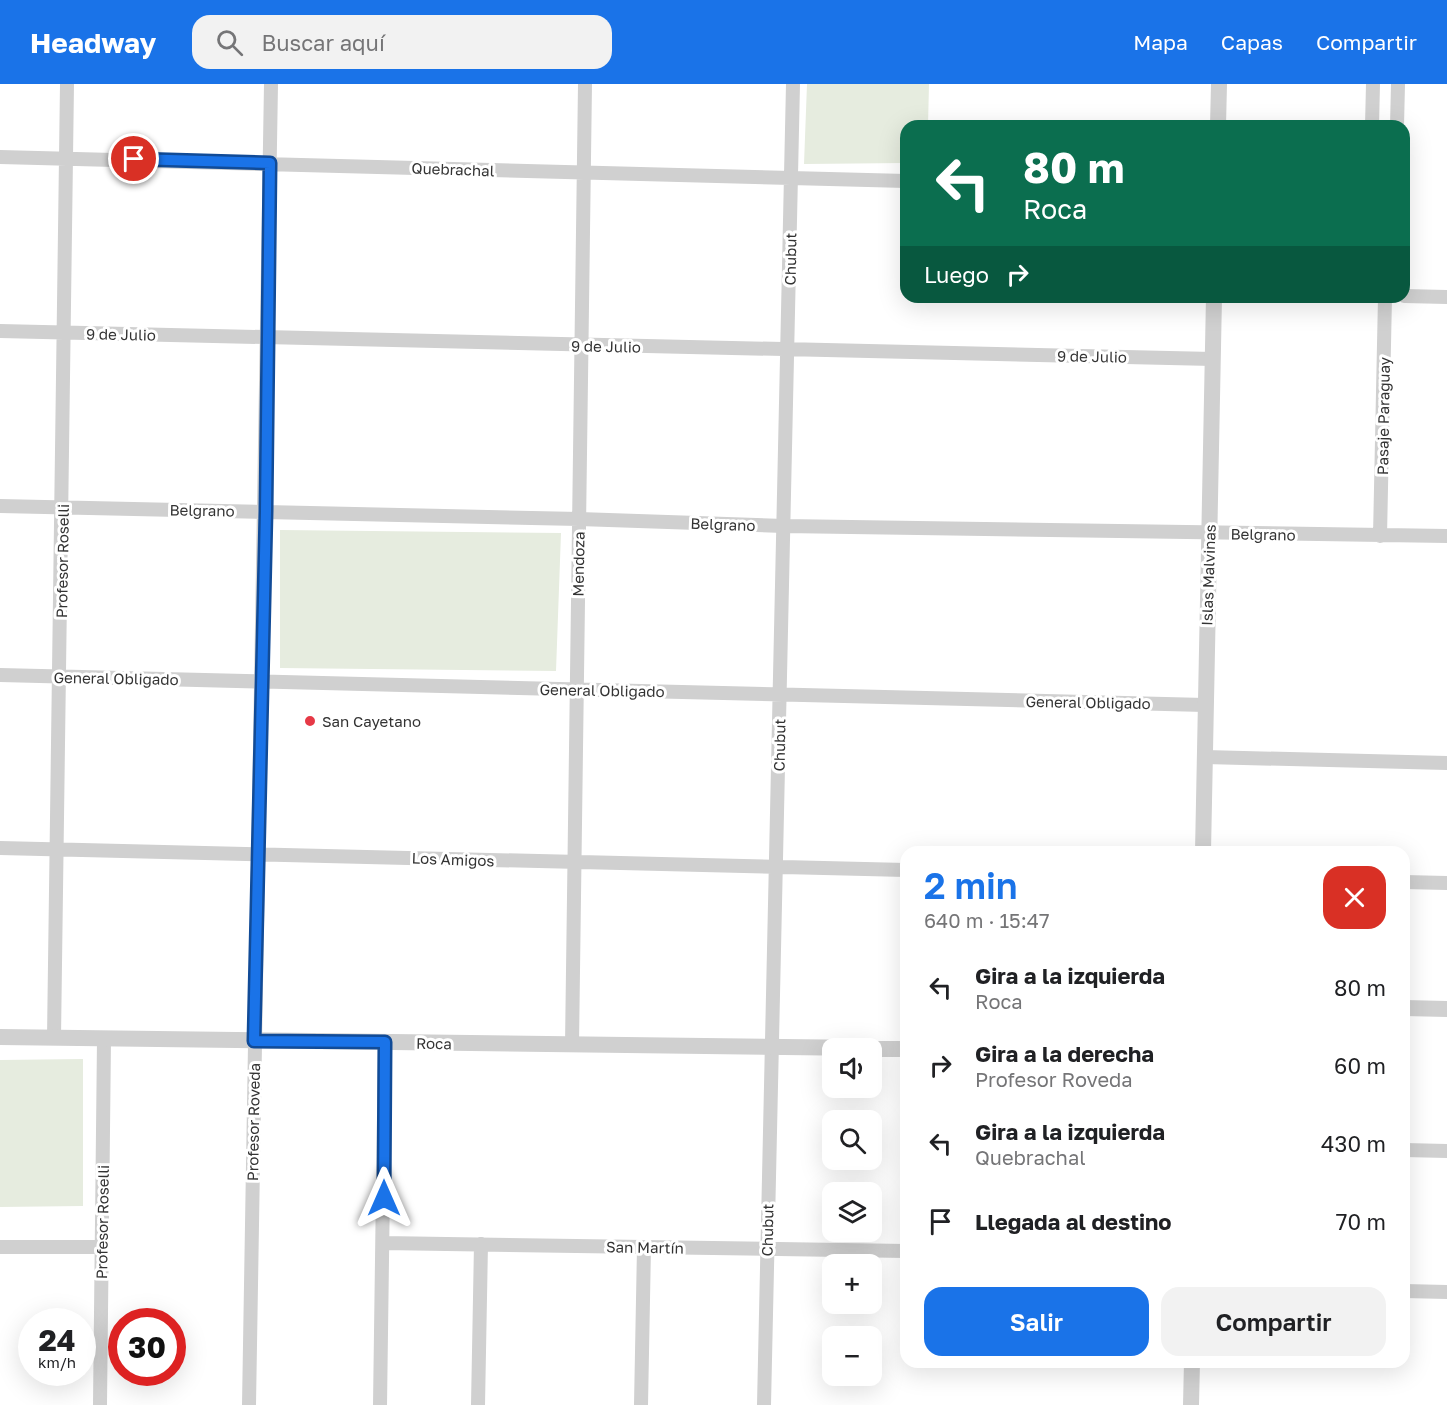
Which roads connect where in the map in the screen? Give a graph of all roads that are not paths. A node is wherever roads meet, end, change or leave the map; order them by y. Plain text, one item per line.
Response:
1 (67, 84) edge
2 (272, 84) edge
3 (585, 84) edge
4 (793, 84) edge
5 (1219, 84) edge
6 (1373, 84) edge
7 (1398, 84) edge
8 (1218, 120) edge
9 (1372, 120) edge
10 (1398, 120) edge
11 (0, 157) edge
12 (66, 158) junction
13 (270, 163) junction
14 (584, 174) junction
15 (792, 179) junction
16 (900, 181) edge
17 (1410, 296) edge
18 (1447, 297) edge
19 (1214, 303) edge
20 (1385, 303) edge
21 (0, 331) edge
22 (65, 333) junction
23 (268, 337) junction
24 (581, 346) junction
25 (787, 350) junction
26 (1213, 359) junction
27 (0, 506) edge
28 (63, 507) junction
29 (266, 511) junction
30 (579, 519) junction
31 (784, 526) junction
32 (1209, 533) junction
33 (1380, 536) junction
34 (1447, 537) edge
35 (0, 675) edge
36 (60, 676) junction
37 (262, 681) junction
38 (576, 689) junction
39 (779, 694) junction
40 (1205, 705) junction
41 (1205, 757) junction
42 (1447, 763) edge
43 (1203, 846) edge
44 (0, 848) edge
45 (57, 849) junction
46 (260, 853) junction
47 (575, 862) junction
48 (777, 867) junction
49 (900, 870) edge
50 (1410, 882) edge
51 (1447, 883) edge
52 (1410, 1008) edge
53 (1447, 1009) edge
54 (0, 1037) edge
55 (54, 1038) junction
56 (104, 1039) junction
57 (254, 1041) junction
58 (385, 1042) junction
59 (572, 1045) junction
60 (770, 1047) junction
61 (822, 1048) edge
62 (882, 1048) edge
63 (900, 1049) edge
64 (1410, 1150) edge
65 (1447, 1151) edge
66 (383, 1243) junction
67 (481, 1244) junction
68 (0, 1246) edge
69 (102, 1247) junction
70 (644, 1247) junction
71 (767, 1249) junction
72 (900, 1251) edge
73 (1410, 1291) edge
74 (1447, 1292) edge
75 (1192, 1368) edge
76 (100, 1405) edge
77 (249, 1405) edge
78 (380, 1405) edge
79 (478, 1405) edge
80 (641, 1405) edge
81 (764, 1405) edge
82 (1191, 1405) edge

1 - 12 street, Profesor Roselli
2 - 13 street, Profesor Roveda
3 - 14 street, Mendoza
4 - 15 street, Chubut
5 - 8 street
6 - 9 street
7 - 10 street
11 - 12 street, Quebrachal
12 - 13 street, Quebrachal
12 - 22 street, Profesor Roselli
13 - 14 street, Quebrachal
13 - 23 street, Profesor Roveda
14 - 15 street, Quebrachal
14 - 24 street, Mendoza
15 - 16 street, Quebrachal
15 - 25 street, Chubut
17 - 18 street
19 - 26 street, Islas Malvinas
20 - 33 street, Pasaje Paraguay
21 - 22 street, 9 de Julio
22 - 23 street, 9 de Julio
22 - 28 street, Profesor Roselli
23 - 24 street, 9 de Julio
23 - 29 street, Profesor Roveda
24 - 25 street, 9 de Julio
24 - 30 street, Mendoza
25 - 26 street, 9 de Julio
25 - 31 street, Chubut
26 - 32 street, Islas Malvinas
27 - 28 street, Belgrano
28 - 29 street, Belgrano
28 - 36 street, Profesor Roselli
29 - 30 street, Belgrano
29 - 37 street, Profesor Roveda
30 - 31 street, Belgrano
30 - 38 street, Mendoza
31 - 32 street, Belgrano
31 - 39 street, Chubut
32 - 33 street, Belgrano
32 - 40 street, Islas Malvinas
33 - 34 street, Belgrano
35 - 36 street, General Obligado
36 - 37 street, General Obligado
36 - 45 street, Profesor Roselli
37 - 38 street, General Obligado
37 - 46 street, Profesor Roveda
38 - 39 street, General Obligado
38 - 47 street, Mendoza
39 - 40 street, General Obligado
39 - 48 street, Chubut
40 - 41 street, Islas Malvinas
41 - 42 street
41 - 43 street, Islas Malvinas
44 - 45 street, Los Amigos
45 - 46 street, Los Amigos
45 - 55 street, Profesor Roselli
46 - 47 street, Los Amigos
46 - 57 street, Profesor Roveda
47 - 48 street, Los Amigos
47 - 59 street, Mendoza
48 - 49 street, Los Amigos
48 - 60 street, Chubut
50 - 51 street
52 - 53 street
54 - 55 street, Roca
55 - 56 street, Roca
56 - 57 street, Roca
56 - 69 street, Profesor Roselli
57 - 58 street, Roca
57 - 77 street, Profesor Roveda
58 - 59 street, Roca
58 - 66 street
59 - 60 street, Roca
60 - 61 street, Roca
60 - 71 street, Chubut
62 - 63 street, Roca
64 - 65 street
66 - 67 street, San Martín
66 - 78 street
67 - 70 street, San Martín
67 - 79 street
68 - 69 street
69 - 76 street, Profesor Roselli
70 - 71 street, San Martín
70 - 80 street
71 - 72 street, San Martín
71 - 81 street, Chubut
73 - 74 street
75 - 82 street

